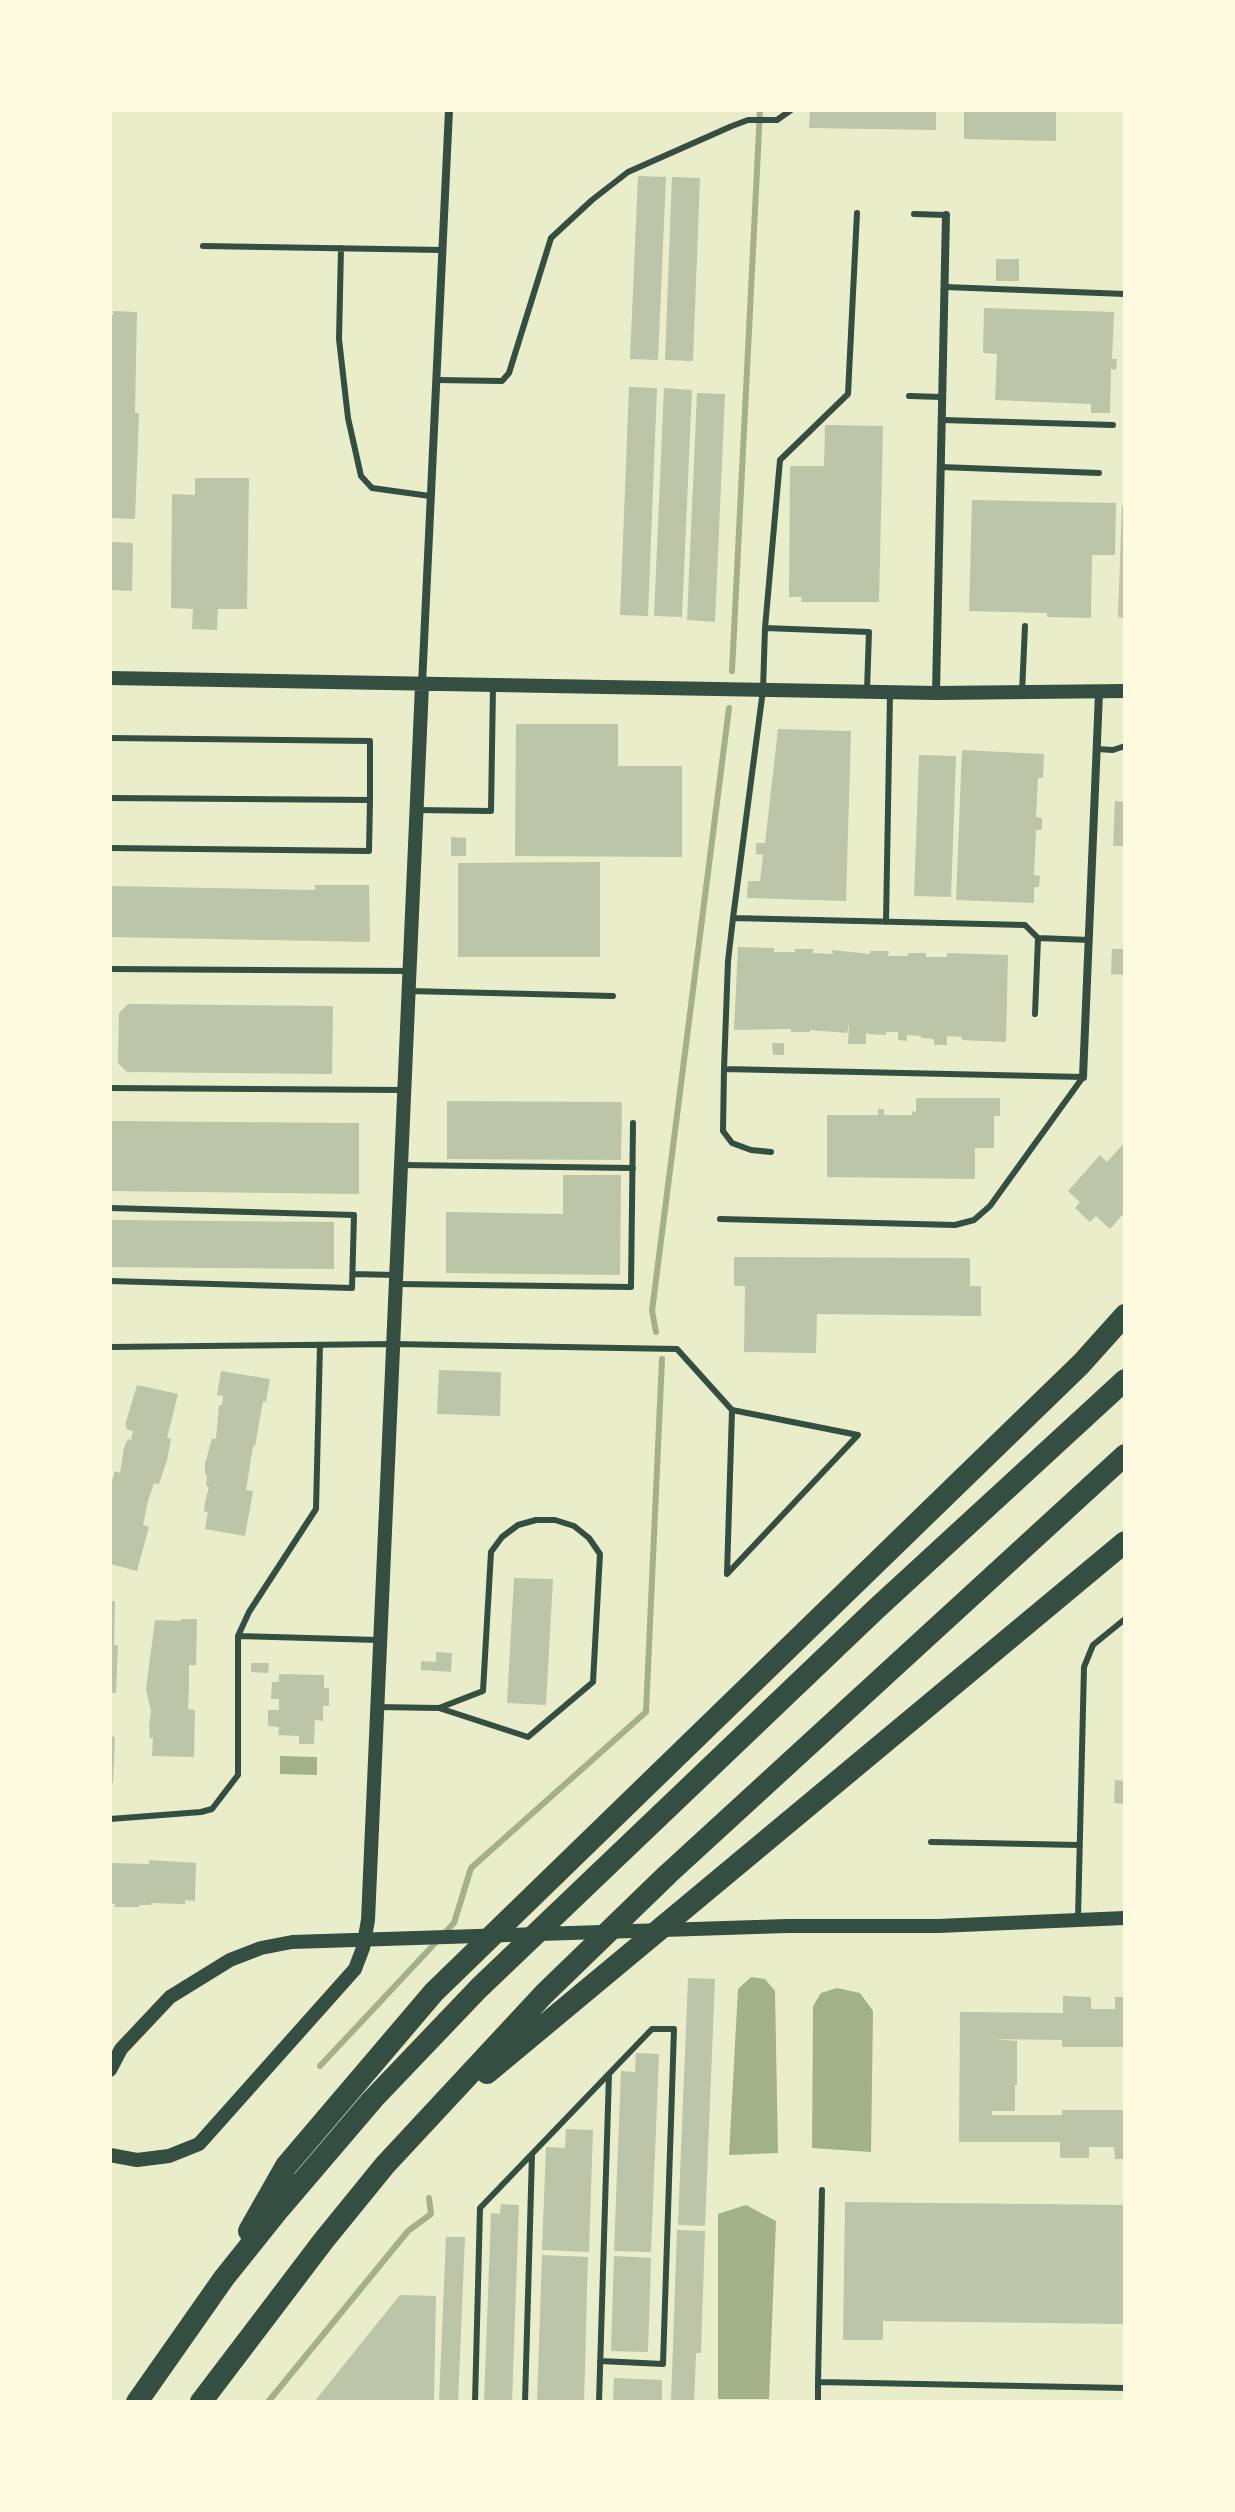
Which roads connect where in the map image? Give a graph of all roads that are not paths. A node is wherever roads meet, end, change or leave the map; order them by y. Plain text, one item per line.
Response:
1 (449, 110) edge
2 (791, 110) edge
3 (857, 213) dead end
4 (914, 214) dead end
5 (946, 215) joint
6 (203, 246) dead end
7 (341, 248) junction
8 (442, 250) junction
9 (945, 287) junction
10 (1125, 294) edge
11 (436, 380) junction
12 (909, 396) dead end
13 (942, 397) junction
14 (942, 420) junction
15 (1113, 425) dead end
16 (941, 467) junction
17 (1099, 473) dead end
18 (430, 496) junction
19 (1025, 626) dead end
20 (765, 628) junction
21 (110, 678) edge
22 (422, 685) junction
23 (493, 686) junction
24 (763, 690) junction
25 (1125, 691) edge
26 (867, 692) junction
27 (890, 692) junction
28 (936, 693) junction
29 (1022, 693) junction
30 (1099, 693) junction
31 (110, 738) edge
32 (1125, 746) edge
33 (1097, 749) junction
34 (110, 798) edge
35 (370, 800) junction
36 (416, 810) junction
37 (110, 848) edge
38 (733, 918) junction
39 (886, 922) junction
40 (1038, 938) junction
41 (1089, 940) junction
42 (110, 969) edge
43 (409, 971) junction
44 (408, 991) junction
45 (613, 996) dead end
46 (1035, 1014) dead end
47 (724, 1069) junction
48 (1083, 1077) junction
49 (110, 1088) edge
50 (404, 1090) junction
51 (633, 1123) dead end
52 (771, 1152) dead end
53 (401, 1165) junction
54 (633, 1168) junction
55 (110, 1208) edge
56 (720, 1219) dead end
57 (353, 1274) junction
58 (396, 1280) junction
59 (110, 1281) edge
60 (1125, 1315) edge
61 (393, 1344) junction
62 (320, 1345) junction
63 (110, 1347) edge
64 (1125, 1380) edge
65 (732, 1410) junction
66 (1125, 1455) edge
67 (1125, 1542) edge
68 (1125, 1619) edge
69 (238, 1636) junction
70 (380, 1640) junction
71 (377, 1707) junction
72 (439, 1708) junction
73 (110, 1819) edge
74 (931, 1842) dead end
75 (1079, 1845) junction
76 (1125, 1918) edge
77 (1078, 1919) junction
78 (110, 2070) edge
79 (609, 2074) junction
80 (418, 2130) junction
81 (532, 2154) junction
82 (110, 2155) edge
83 (822, 2190) dead end
84 (224, 2278) junction
85 (600, 2361) junction
86 (818, 2382) junction
87 (1125, 2388) edge
88 (137, 2402) edge
89 (201, 2402) edge
90 (475, 2402) edge
91 (525, 2402) edge
92 (599, 2402) edge
93 (818, 2402) edge

1 - 8 street
2 - 11 lane
3 - 20 lane
4 - 5 lane
5 - 9 street
6 - 7 lane
7 - 8 lane
7 - 18 lane
8 - 11 street
9 - 10 lane
9 - 13 street
11 - 18 street
12 - 13 lane
13 - 14 street
14 - 15 lane
14 - 16 street
16 - 17 lane
16 - 28 street
18 - 22 street
19 - 29 lane
20 - 24 lane
20 - 26 lane
21 - 22 street
22 - 23 street
22 - 36 street
23 - 24 street
23 - 36 lane
24 - 26 street
24 - 38 lane
25 - 30 street
26 - 27 street
27 - 28 street
27 - 39 lane
28 - 29 street
29 - 30 street
30 - 33 street
31 - 35 lane
32 - 33 lane
33 - 41 street
34 - 35 lane
35 - 37 lane
36 - 43 street
38 - 39 lane
38 - 47 lane
39 - 40 lane
40 - 41 lane
40 - 46 lane
41 - 48 street
42 - 43 lane
43 - 44 street
44 - 45 lane
44 - 50 street
47 - 48 lane
47 - 52 lane
48 - 56 lane
49 - 50 lane
50 - 53 street
51 - 54 lane
53 - 54 lane
53 - 58 street
54 - 58 lane
55 - 57 lane
57 - 58 lane
57 - 59 lane
58 - 61 street
60 - 84 highway
61 - 62 lane
61 - 65 lane
61 - 70 street
62 - 63 lane
62 - 69 lane
64 - 84 highway
65 - 65 lane
66 - 80 highway
67 - 80 highway
68 - 75 lane
69 - 70 lane
69 - 73 lane
70 - 71 street
71 - 72 lane
71 - 82 street
72 - 72 lane
74 - 75 lane
75 - 77 lane
76 - 77 street
77 - 78 street
79 - 81 lane
79 - 85 lane
79 - 85 lane
80 - 89 highway
81 - 90 lane
81 - 91 lane
83 - 86 lane
84 - 88 highway
85 - 92 lane
86 - 87 lane
86 - 93 lane

